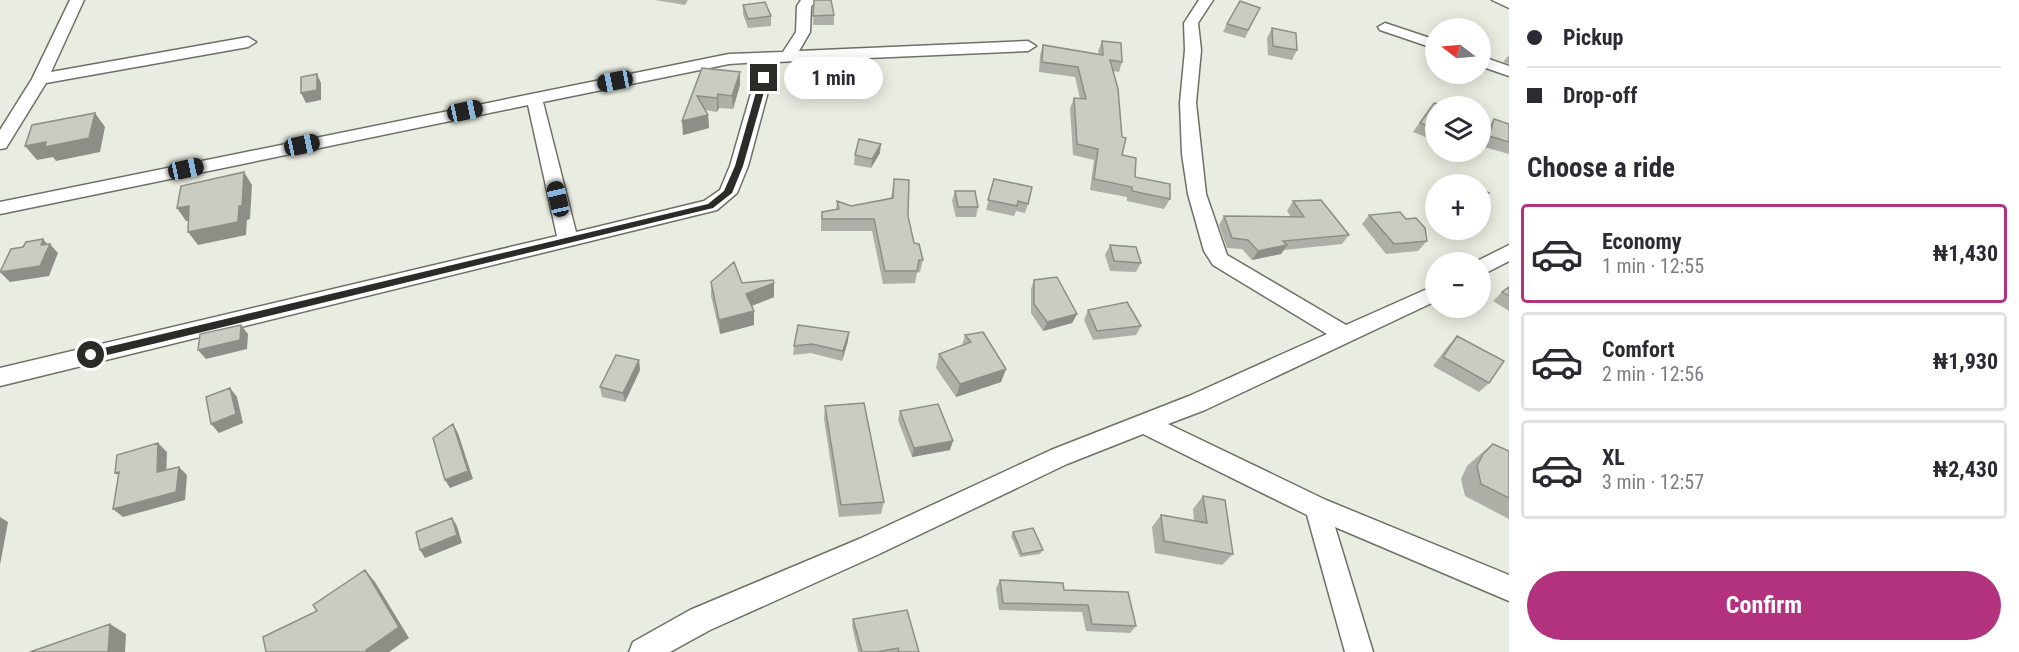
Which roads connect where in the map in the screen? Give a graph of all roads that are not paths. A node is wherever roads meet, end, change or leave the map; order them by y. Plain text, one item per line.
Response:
1 (77, 0) edge
2 (808, 0) edge
3 (1206, 0) edge
4 (1499, 0) edge
5 (1509, 4) edge
6 (1385, 27) dead end
7 (1425, 41) edge
8 (248, 42) dead end
9 (1028, 46) dead end
10 (779, 56) junction
11 (1491, 65) edge
12 (1509, 71) edge
13 (40, 79) junction
14 (534, 97) junction
15 (0, 144) edge
16 (0, 208) edge
17 (568, 240) junction
18 (1509, 252) edge
19 (1491, 263) edge
20 (1425, 297) edge
21 (1344, 333) junction
22 (0, 377) edge
23 (1144, 424) junction
24 (1317, 508) junction
25 (1509, 588) edge
26 (643, 652) edge
27 (1359, 652) edge

1 - 13 street
2 - 10 street
3 - 21 street
4 - 5 street
6 - 7 street
8 - 13 street
9 - 10 street
10 - 14 street
10 - 17 street
11 - 12 street
13 - 15 street
14 - 16 street
14 - 17 street
17 - 22 street
18 - 19 street
20 - 21 street
21 - 23 street
23 - 24 street
23 - 26 street
24 - 25 street
24 - 27 street

